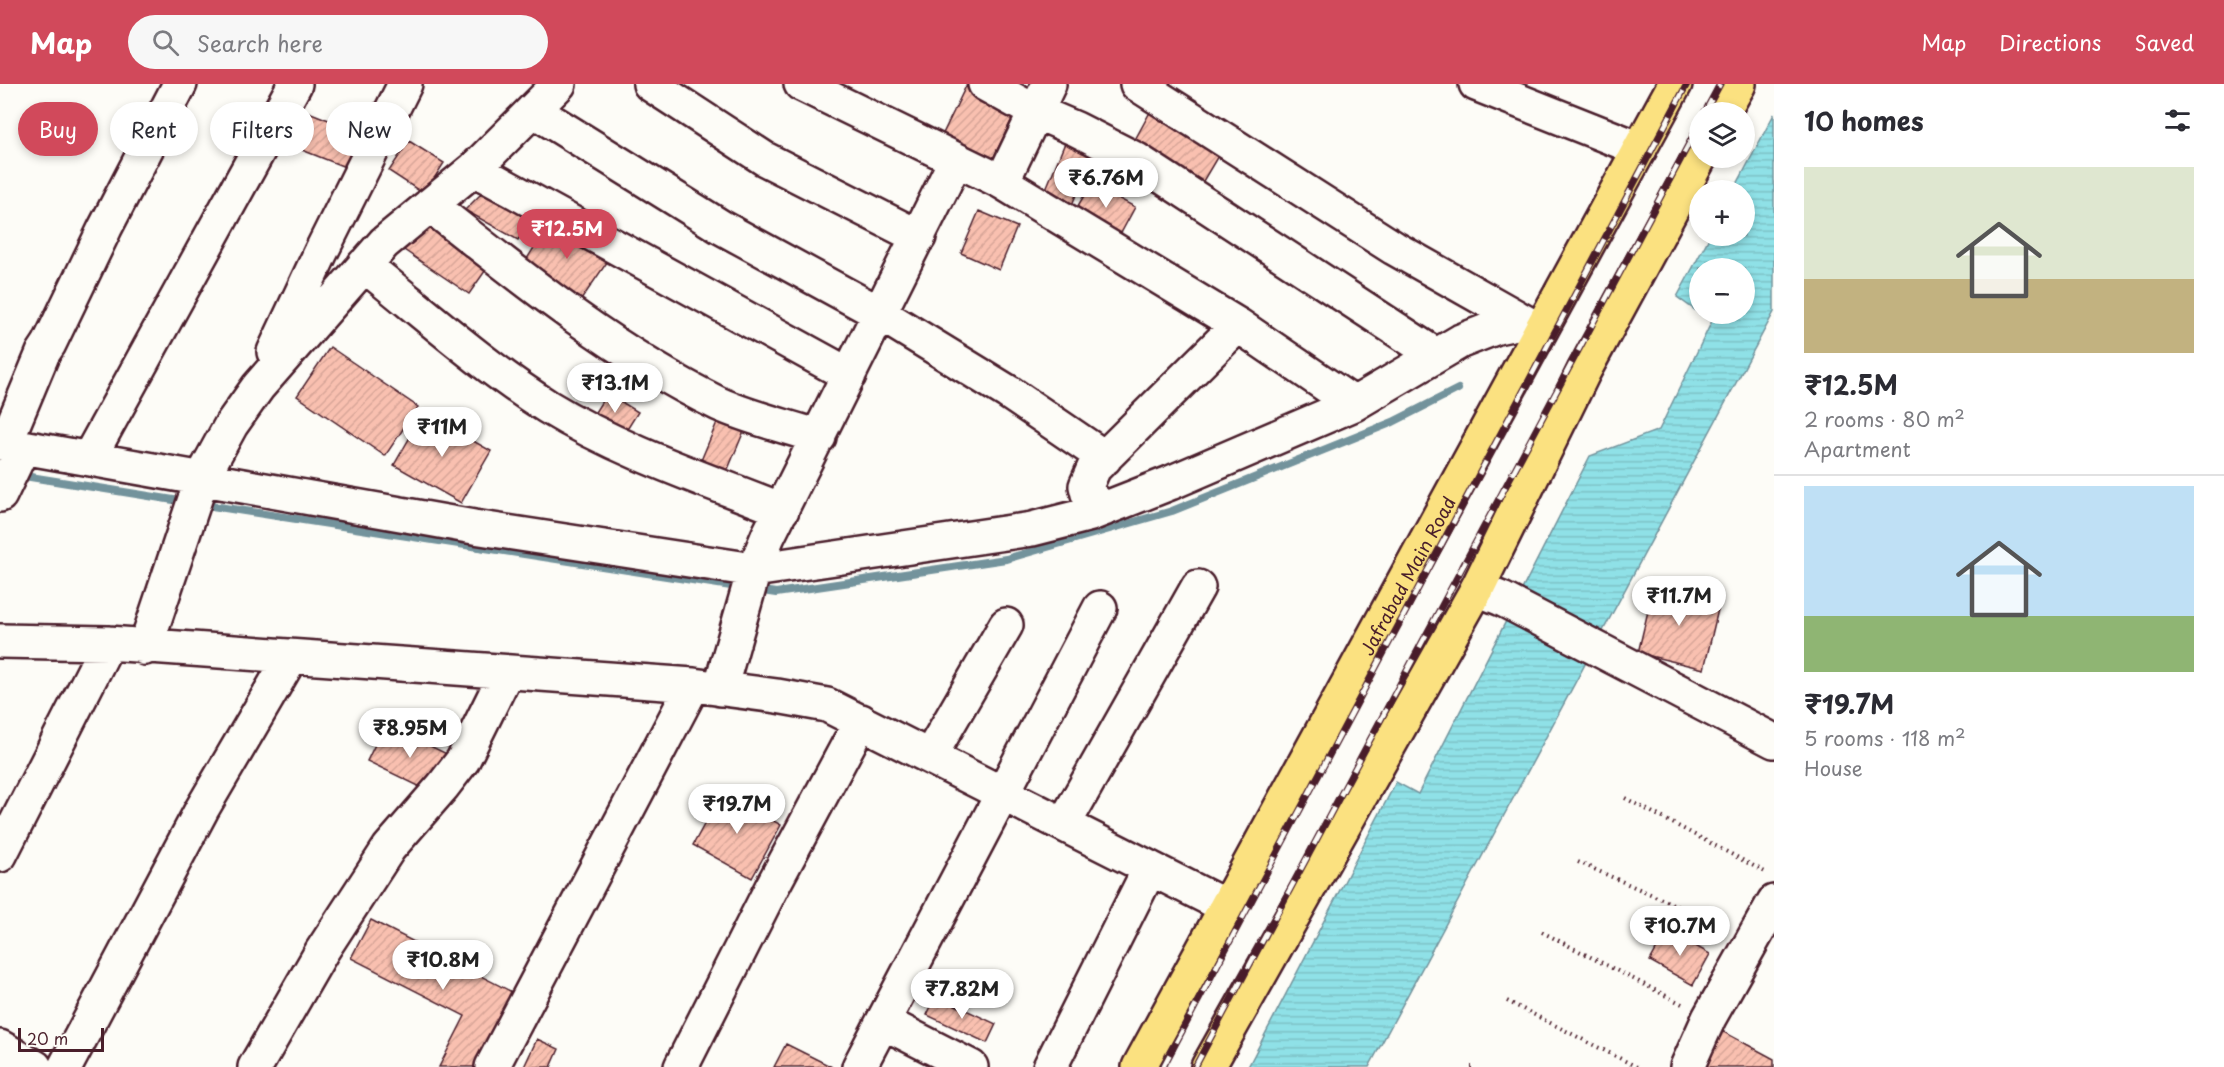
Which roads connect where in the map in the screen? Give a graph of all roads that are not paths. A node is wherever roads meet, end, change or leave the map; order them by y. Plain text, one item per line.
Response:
1 (180, 84) edge
2 (295, 84) edge
3 (405, 84) edge
4 (558, 84) edge
5 (650, 84) edge
6 (801, 84) edge
7 (985, 84) edge
8 (1137, 84) edge
9 (1476, 84) edge
10 (1675, 84) edge
11 (1739, 84) edge
12 (1042, 98) edge
13 (1729, 102) edge
14 (533, 110) junction
15 (1640, 149) junction
16 (955, 162) junction
17 (1694, 168) edge
18 (474, 169) junction
19 (1002, 182) junction
20 (430, 205) junction
21 (919, 237) junction
22 (364, 265) junction
23 (879, 313) junction
24 (1238, 325) junction
25 (1531, 326) junction
26 (1434, 354) junction
27 (849, 375) junction
28 (258, 387) junction
29 (1354, 404) junction
30 (819, 437) junction
31 (11, 449) edge
32 (89, 458) junction
33 (1105, 458) junction
34 (200, 483) junction
35 (0, 495) edge
36 (1104, 509) junction
37 (782, 510) junction
38 (750, 583) junction
39 (1198, 587) dead end
40 (1490, 594) junction
41 (1100, 608) dead end
42 (1006, 625) dead end
43 (0, 641) edge
44 (108, 644) junction
45 (145, 648) junction
46 (291, 657) junction
47 (506, 673) junction
48 (706, 687) junction
49 (861, 721) junction
50 (1774, 741) edge
51 (930, 756) junction
52 (1003, 793) junction
53 (1064, 824) junction
54 (0, 855) edge
55 (1150, 868) junction
56 (1774, 902) edge
57 (1227, 907) junction
58 (883, 1022) junction
59 (0, 1047) edge
60 (35, 1067) edge
61 (65, 1067) edge
62 (255, 1067) edge
63 (492, 1067) edge
64 (681, 1067) edge
65 (859, 1067) edge
66 (971, 1067) edge
67 (1050, 1067) edge
68 (1139, 1067) edge
69 (1208, 1067) edge
70 (1687, 1067) edge

1 - 31 street
2 - 32 street
3 - 28 street
4 - 14 street
5 - 21 street
6 - 16 street
7 - 12 street
8 - 25 street
9 - 15 street
10 - 15 main road, Jafrabad Main Road
11 - 13 main road
12 - 19 street
12 - 26 street
14 - 18 street
14 - 23 street
15 - 25 main road, Jafrabad Main Road
16 - 19 street
16 - 21 street
17 - 40 main road
18 - 20 street
18 - 27 street
19 - 24 street
20 - 22 street
20 - 30 street
21 - 23 street
22 - 28 street
22 - 37 street
23 - 27 street
23 - 33 street
24 - 29 street
24 - 33 street
25 - 26 street
25 - 57 main road, Jafrabad Main Road
26 - 29 street
27 - 30 street
28 - 34 street
29 - 36 street
30 - 37 street
31 - 32 street
31 - 35 street
32 - 34 street
33 - 36 street
34 - 38 street
34 - 45 street
36 - 38 street
37 - 38 street
38 - 48 street
39 - 53 street
40 - 50 street
40 - 69 main road
41 - 52 street
42 - 51 street
43 - 44 street
44 - 45 street
44 - 54 street
45 - 46 street
46 - 47 street
46 - 61 street
47 - 48 street
47 - 62 street
48 - 49 street
48 - 63 street
49 - 51 street
49 - 64 street
51 - 52 street
52 - 53 street
52 - 58 street
53 - 55 street
55 - 57 street
55 - 67 street
56 - 70 street
57 - 68 main road, Jafrabad Main Road
58 - 65 street
58 - 66 street
59 - 60 street

